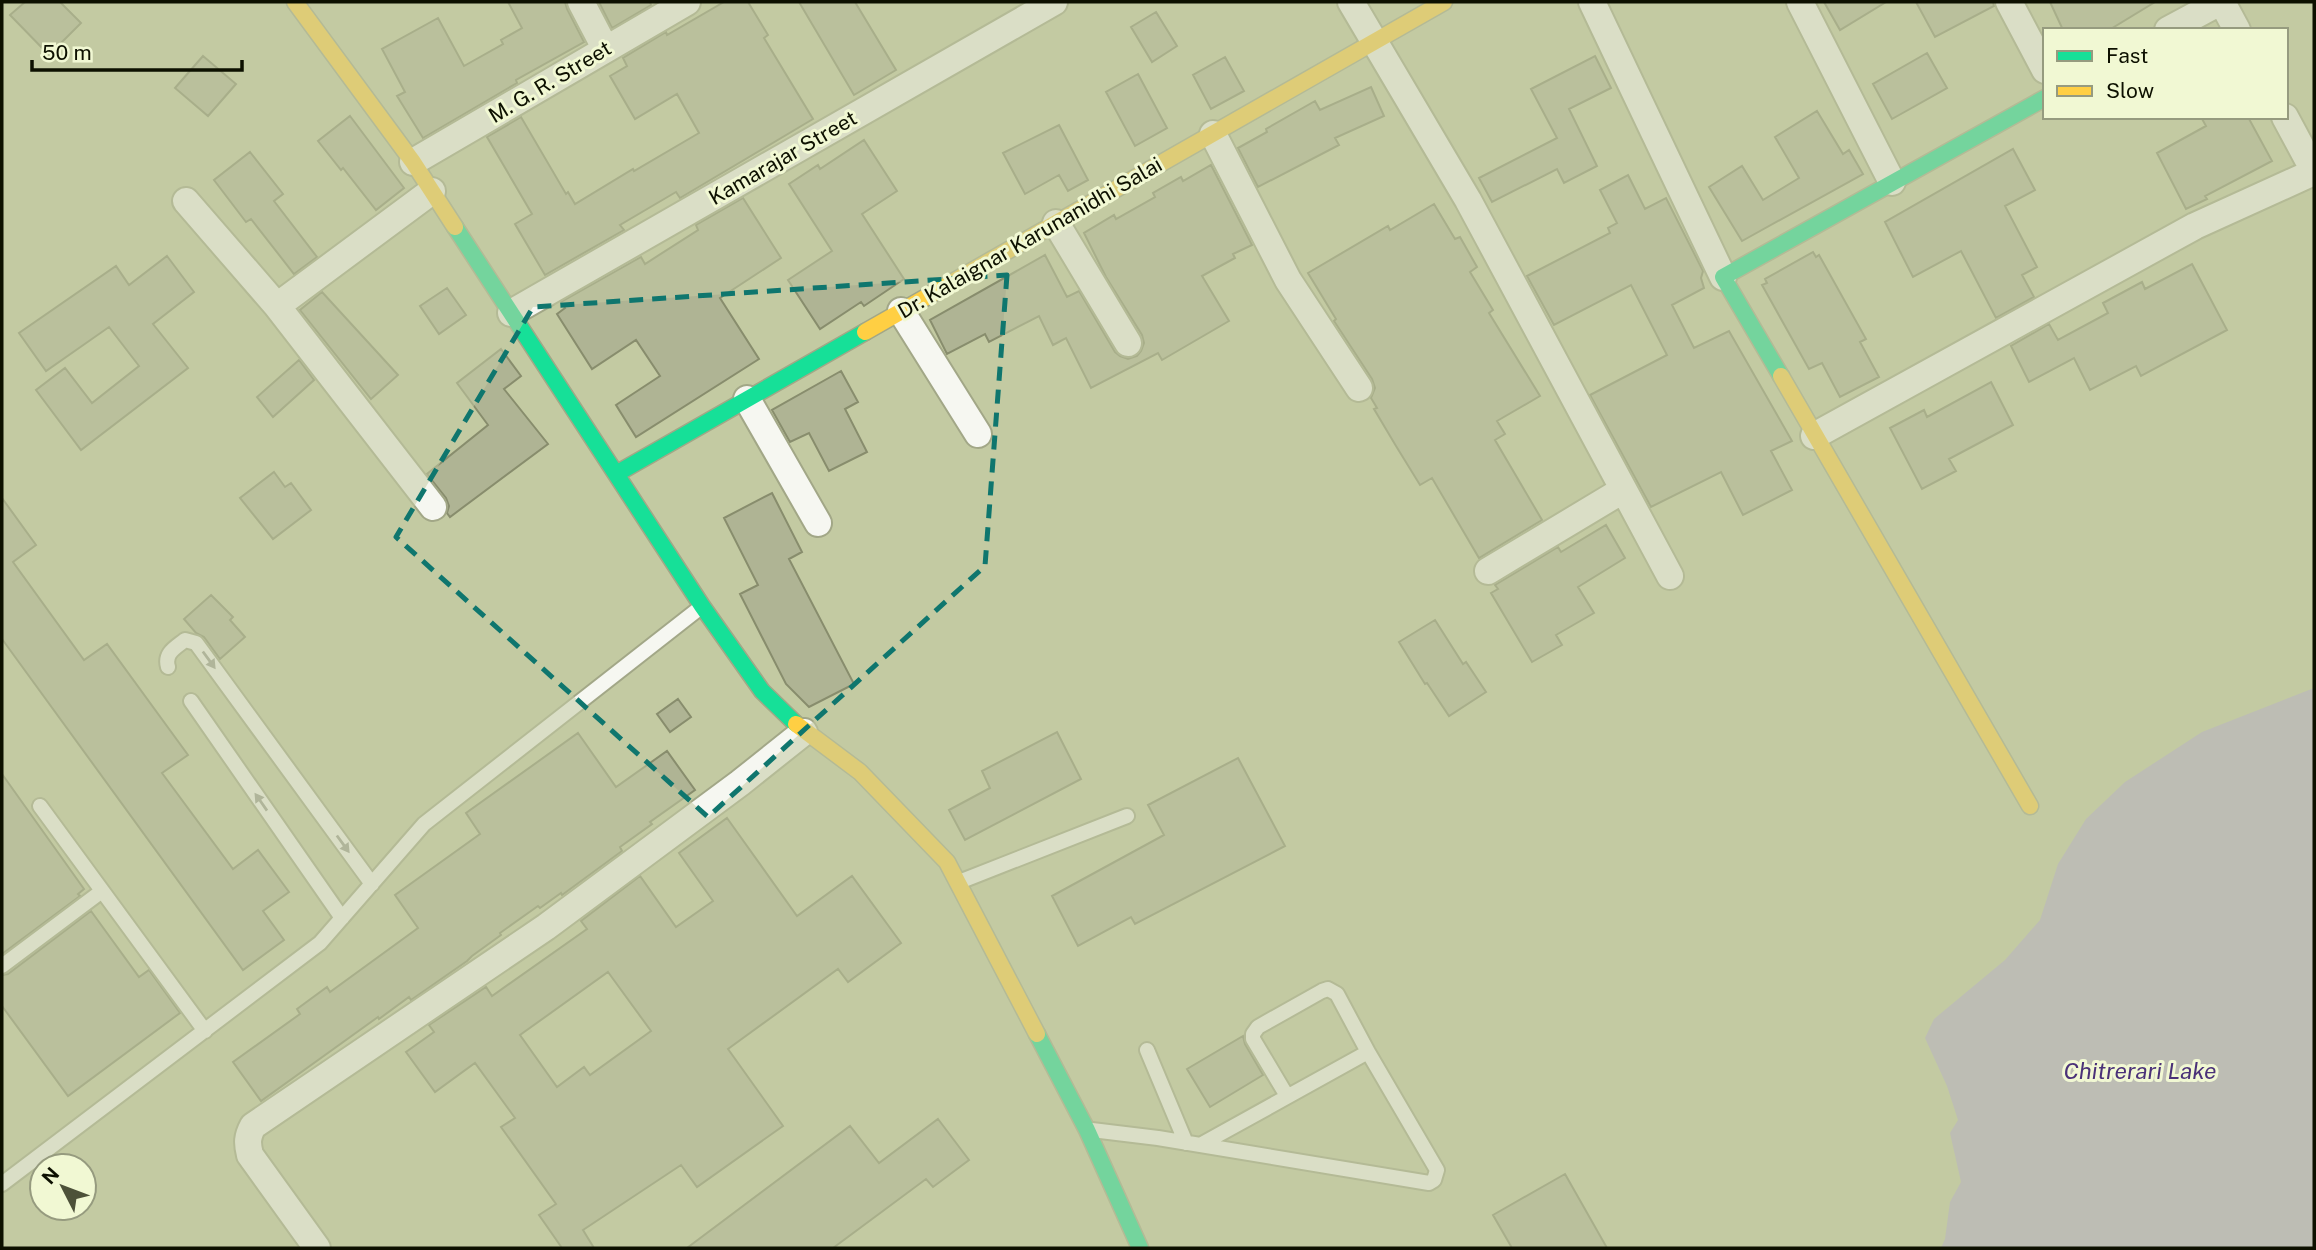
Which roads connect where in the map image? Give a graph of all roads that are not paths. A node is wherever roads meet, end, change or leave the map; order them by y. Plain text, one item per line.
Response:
1 (295, 2) edge
2 (581, 2) edge
3 (687, 2) edge
4 (1054, 2) edge
5 (1351, 2) edge
6 (1444, 2) edge
7 (1592, 2) edge
8 (1800, 2) edge
9 (2009, 2) edge
10 (2221, 2) edge
11 (2172, 28) edge
12 (2236, 28) edge
13 (1374, 42) junction
14 (605, 48) junction
15 (2043, 66) edge
16 (2043, 98) edge
17 (2286, 119) edge
18 (1213, 134) junction
19 (413, 162) junction
20 (2314, 172) edge
21 (1892, 182) junction
22 (432, 191) junction
23 (186, 201) dead end
24 (1056, 223) junction
25 (1723, 277) junction
26 (276, 306) junction
27 (901, 311) junction
28 (511, 313) junction
29 (1128, 343) dead end
30 (1359, 388) dead end
31 (747, 399) junction
32 (978, 434) dead end
33 (1814, 436) junction
34 (616, 474) junction
35 (1623, 490) junction
36 (433, 507) dead end
37 (818, 523) dead end
38 (1488, 571) dead end
39 (1670, 576) dead end
40 (702, 606) junction
41 (168, 667) dead end
42 (191, 701) dead end
43 (804, 732) junction
44 (40, 806) dead end
45 (2030, 806) dead end
46 (1127, 816) dead end
47 (958, 883) junction
48 (372, 884) junction
49 (102, 891) junction
50 (342, 918) junction
51 (2, 966) edge
52 (205, 1031) junction
53 (1147, 1050) dead end
54 (1368, 1052) junction
55 (1287, 1096) junction
56 (1087, 1129) junction
57 (1193, 1144) junction
58 (2, 1184) edge
59 (317, 1248) edge
60 (1140, 1248) edge

1 - 19 street
2 - 14 street
3 - 14 street, M. G. R. Street
4 - 28 street, Kamarajar Street
5 - 13 street
6 - 13 street, Dr. Kalaignar Karunanidhi Salai
7 - 25 street
8 - 21 street
9 - 15 street
10 - 11 street
10 - 12 street
13 - 18 street, Dr. Kalaignar Karunanidhi Salai
13 - 35 street
14 - 19 street, M. G. R. Street
16 - 21 street
17 - 20 street
18 - 24 street, Dr. Kalaignar Karunanidhi Salai
18 - 30 street
19 - 22 street
20 - 33 street
21 - 25 street
22 - 26 street
22 - 28 street
23 - 26 street
24 - 27 street, Dr. Kalaignar Karunanidhi Salai
24 - 29 street
25 - 33 street
26 - 36 street
27 - 31 street, Dr. Kalaignar Karunanidhi Salai
27 - 32 street
28 - 34 street
31 - 34 street, Dr. Kalaignar Karunanidhi Salai
31 - 37 street
33 - 45 street
34 - 40 street
35 - 38 street
35 - 39 street
40 - 43 street
40 - 48 lane
41 -> 48 lane
50 -> 42 lane
43 - 47 street
43 - 59 street
44 - 49 lane
46 - 47 lane
47 - 56 street
48 - 50 lane
49 - 51 lane
49 - 52 lane
50 - 52 lane
52 - 58 lane
53 - 57 lane
54 - 55 lane
54 - 55 lane
54 - 57 lane
55 - 57 lane
56 - 57 lane
56 - 60 street

